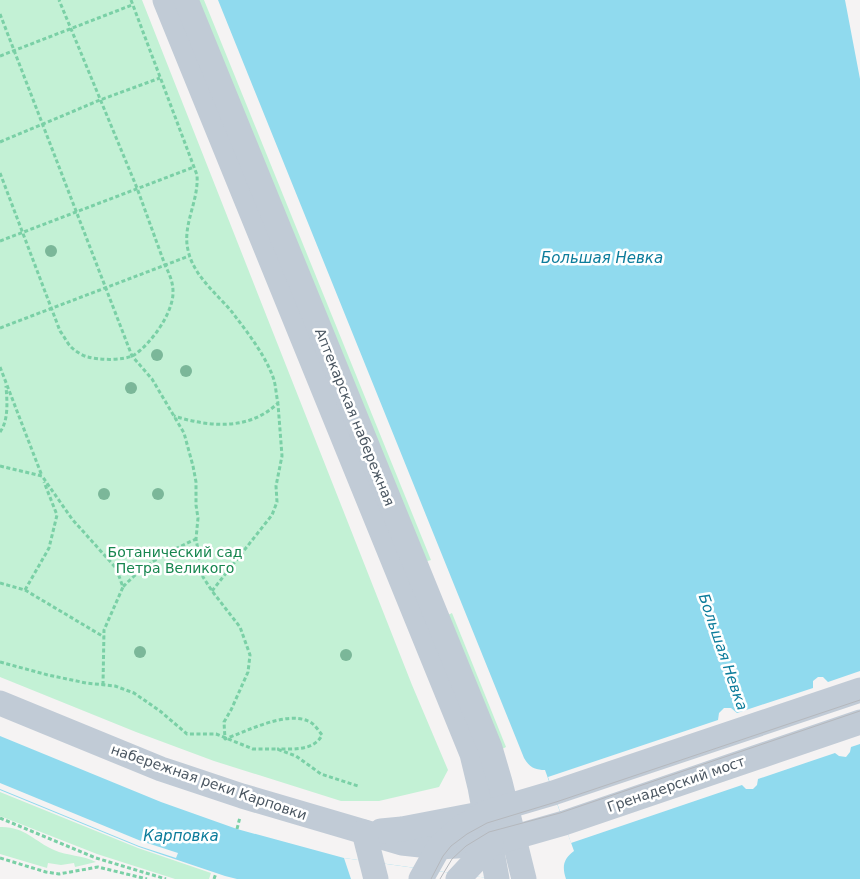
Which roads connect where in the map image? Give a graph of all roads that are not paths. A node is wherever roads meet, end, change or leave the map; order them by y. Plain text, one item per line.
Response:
1 (165, 0) edge
2 (186, 0) edge
3 (860, 690) edge
4 (0, 703) edge
5 (860, 722) edge
6 (495, 810) junction
7 (364, 832) junction
8 (502, 841) junction
9 (439, 847) junction
10 (374, 871) edge
11 (423, 874) edge
12 (460, 877) edge
13 (497, 879) edge
14 (524, 879) edge

1 - 6 street, Аптекарская набережная
2 - 6 street, Аптекарская набережная
3 - 6 street
4 - 7 street, набережная реки Карповки
5 - 8 street, Гренадерский мост
6 - 7 street, набережная реки Карповки
6 - 8 street, Аптекарская набережная
6 - 9 street
7 - 9 street, набережная реки Карповки
7 - 10 street
8 - 9 street, набережная реки Карповки
8 - 12 street
8 - 13 street
8 - 14 street
9 - 11 street

